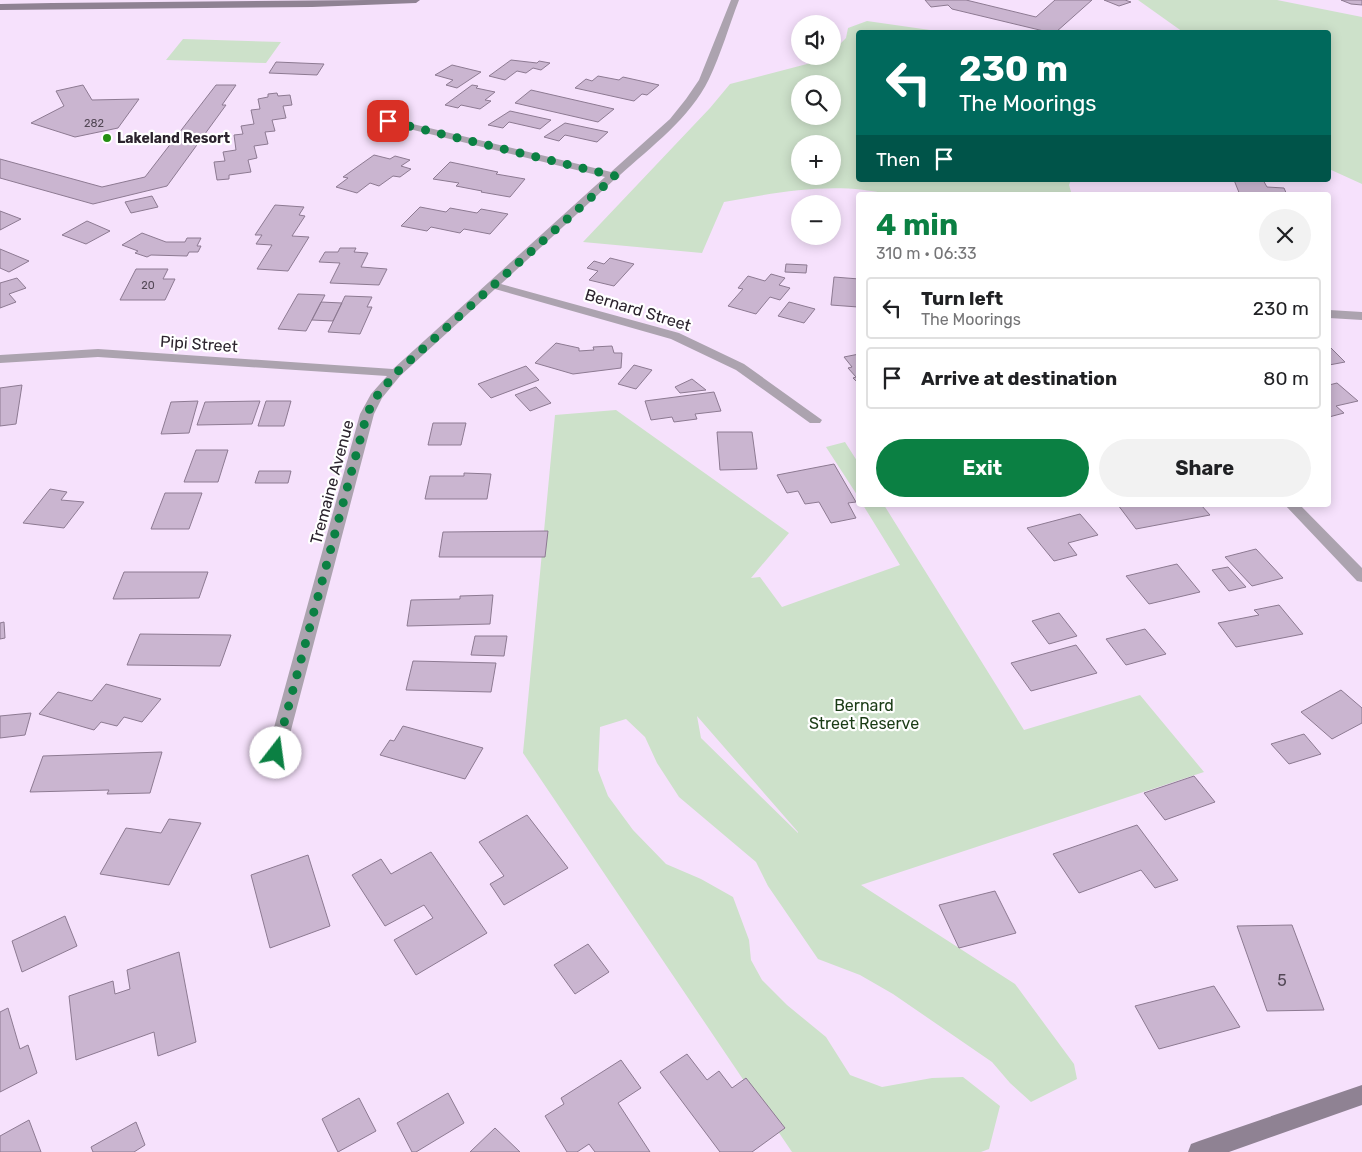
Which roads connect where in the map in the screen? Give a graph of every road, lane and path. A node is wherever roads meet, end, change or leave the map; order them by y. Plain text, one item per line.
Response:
1 (416, 0) edge
2 (735, 0) edge
3 (0, 7) edge
4 (388, 121) dead end
5 (615, 176) junction
6 (493, 285) junction
7 (1331, 314) edge
8 (1362, 316) edge
9 (0, 359) edge
10 (396, 373) junction
11 (815, 420) dead end
12 (1294, 507) edge
13 (1362, 577) edge
14 (276, 753) dead end
15 (1362, 1095) edge
16 (1199, 1152) edge

1 - 3 main road
2 - 5 street, Tremaine Avenue
4 - 5 street
5 - 6 street, Tremaine Avenue
6 - 10 street, Tremaine Avenue
6 - 11 street, Bernard Street
7 - 8 street
9 - 10 street, Pipi Street
10 - 14 street, Tremaine Avenue
12 - 13 street
15 - 16 main road

